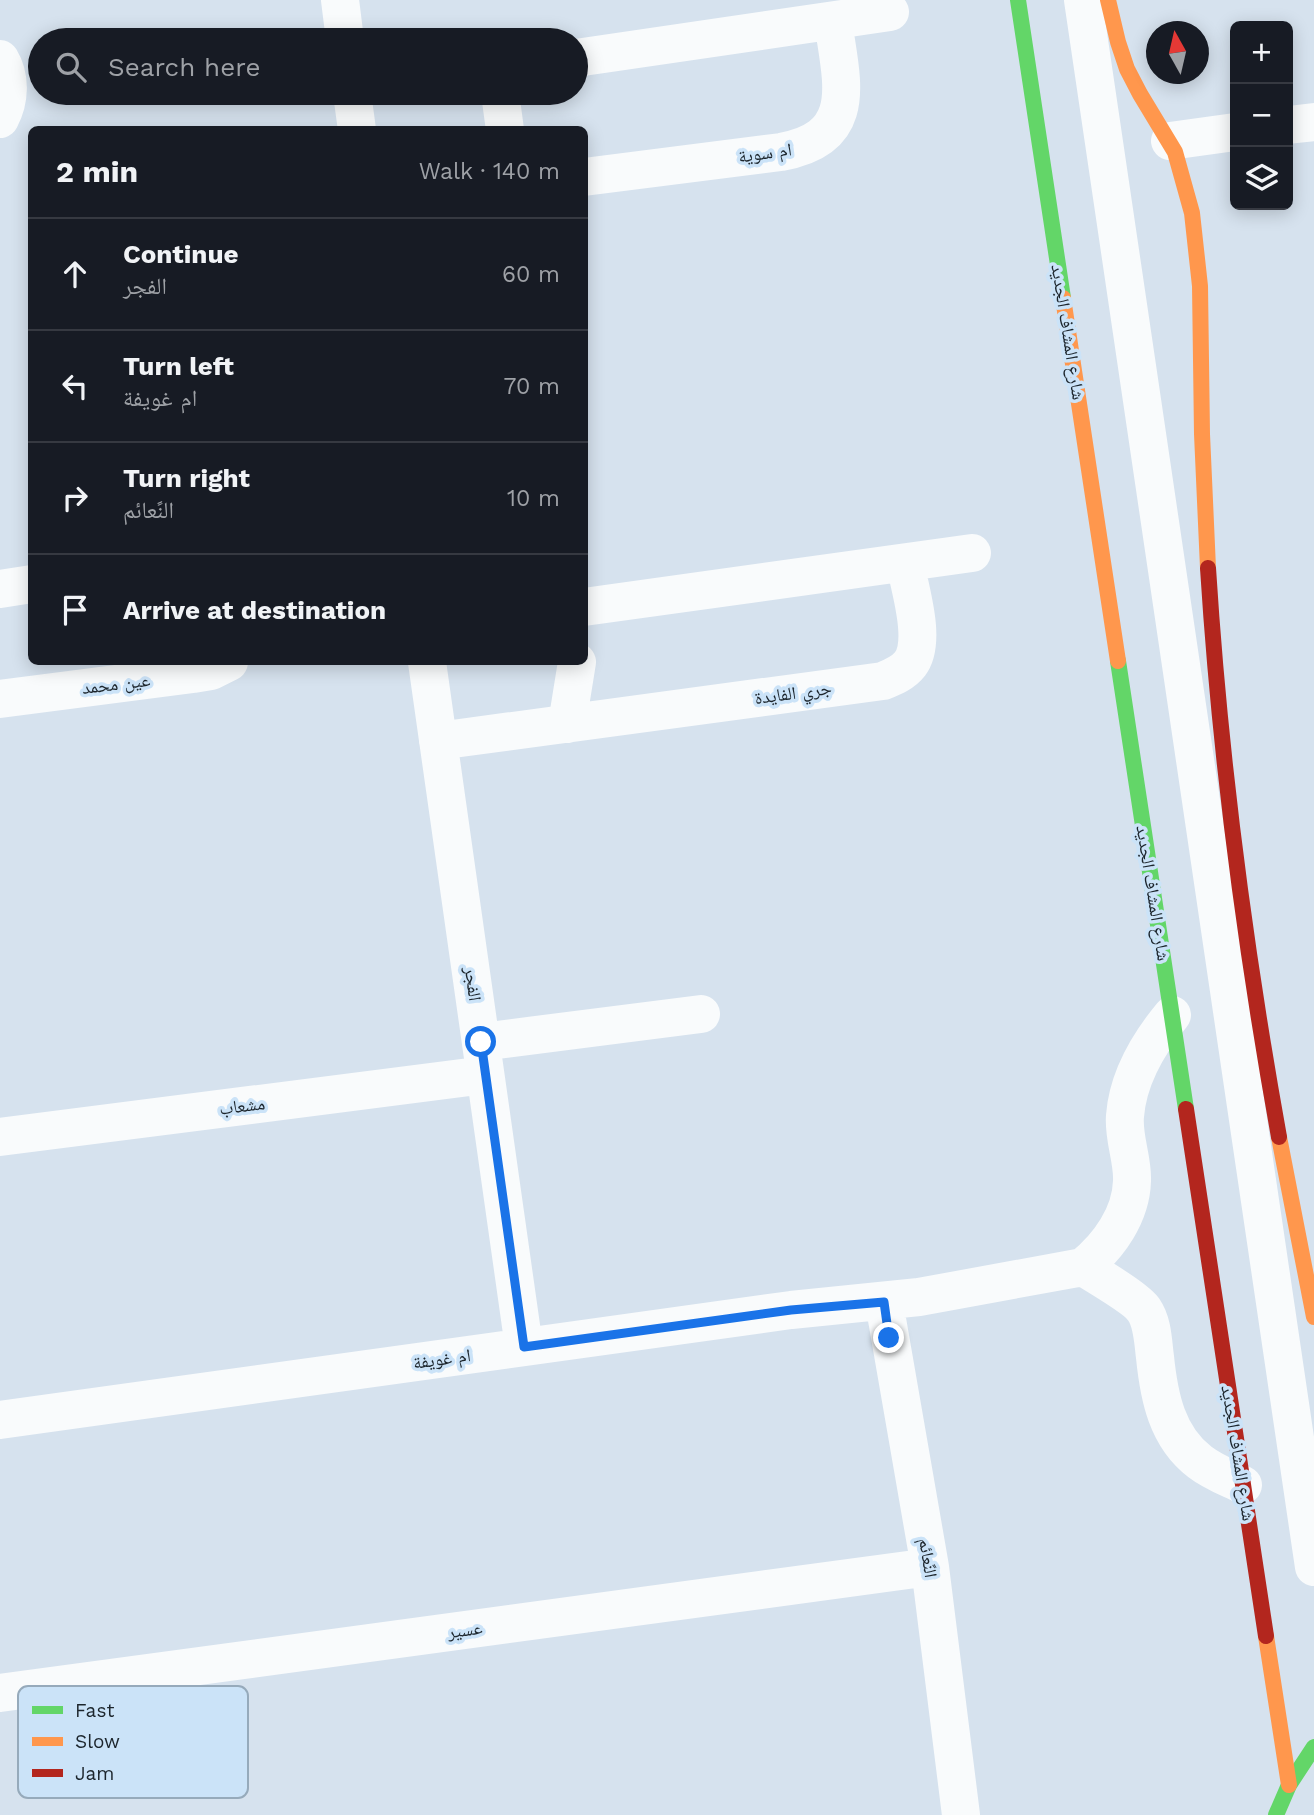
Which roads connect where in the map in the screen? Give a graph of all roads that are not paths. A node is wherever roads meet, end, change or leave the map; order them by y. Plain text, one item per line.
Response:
1 (340, 0) edge
2 (1018, 0) edge
3 (1083, 0) edge
4 (1108, 0) edge
5 (890, 12) dead end
6 (833, 21) junction
7 (344, 28) edge
8 (588, 56) edge
9 (0, 59) edge
10 (354, 105) edge
11 (501, 105) edge
12 (0, 119) edge
13 (1314, 122) edge
14 (1293, 124) edge
15 (356, 126) edge
16 (504, 126) edge
17 (1230, 133) edge
18 (1170, 141) junction
19 (588, 176) edge
20 (972, 553) dead end
21 (905, 563) junction
22 (28, 585) edge
23 (0, 589) edge
24 (588, 608) edge
25 (223, 665) edge
26 (427, 665) edge
27 (577, 665) edge
28 (0, 699) edge
29 (567, 724) junction
30 (438, 741) junction
31 (701, 1014) dead end
32 (1172, 1015) junction
33 (483, 1059) junction
34 (0, 1138) edge
35 (1083, 1267) junction
36 (884, 1302) junction
37 (1314, 1317) edge
38 (524, 1347) junction
39 (0, 1420) edge
40 (1243, 1485) junction
41 (930, 1567) junction
42 (1314, 1567) edge
43 (52, 1686) edge
44 (18, 1691) edge
45 (0, 1693) edge
46 (1314, 1747) edge
47 (1289, 1785) junction
48 (961, 1815) edge
49 (1276, 1815) edge

1 - 7 street
2 - 32 street, شارع المشاف الجديد
3 - 42 street
4 - 18 street
5 - 6 street
6 - 8 street
6 - 19 street, ام سوية
9 - 12 street
10 - 15 street
11 - 16 street
13 - 14 street
17 - 18 street
18 - 37 street
20 - 21 street
21 - 24 street
21 - 29 street, جري الفايدة
22 - 23 street
25 - 28 street, عين محمد
26 - 30 street, الفجر
27 - 29 street
29 - 30 street, جري الفايدة
30 - 33 street, الفجر
31 - 33 street, مشعاب
32 - 35 street
32 - 40 street, شارع المشاف الجديد
33 - 34 street, مشعاب
33 - 38 street, الفجر
35 - 36 street, ام غويفة
35 - 40 street
36 - 38 street, ام غويفة
36 - 41 street, النًعائم
38 - 39 street, ام غويفة
40 - 47 street, شارع المشاف الجديد
41 - 43 street, عسير
41 - 48 street, النًعائم
44 - 45 street, عسير
46 - 47 street
47 - 49 street

